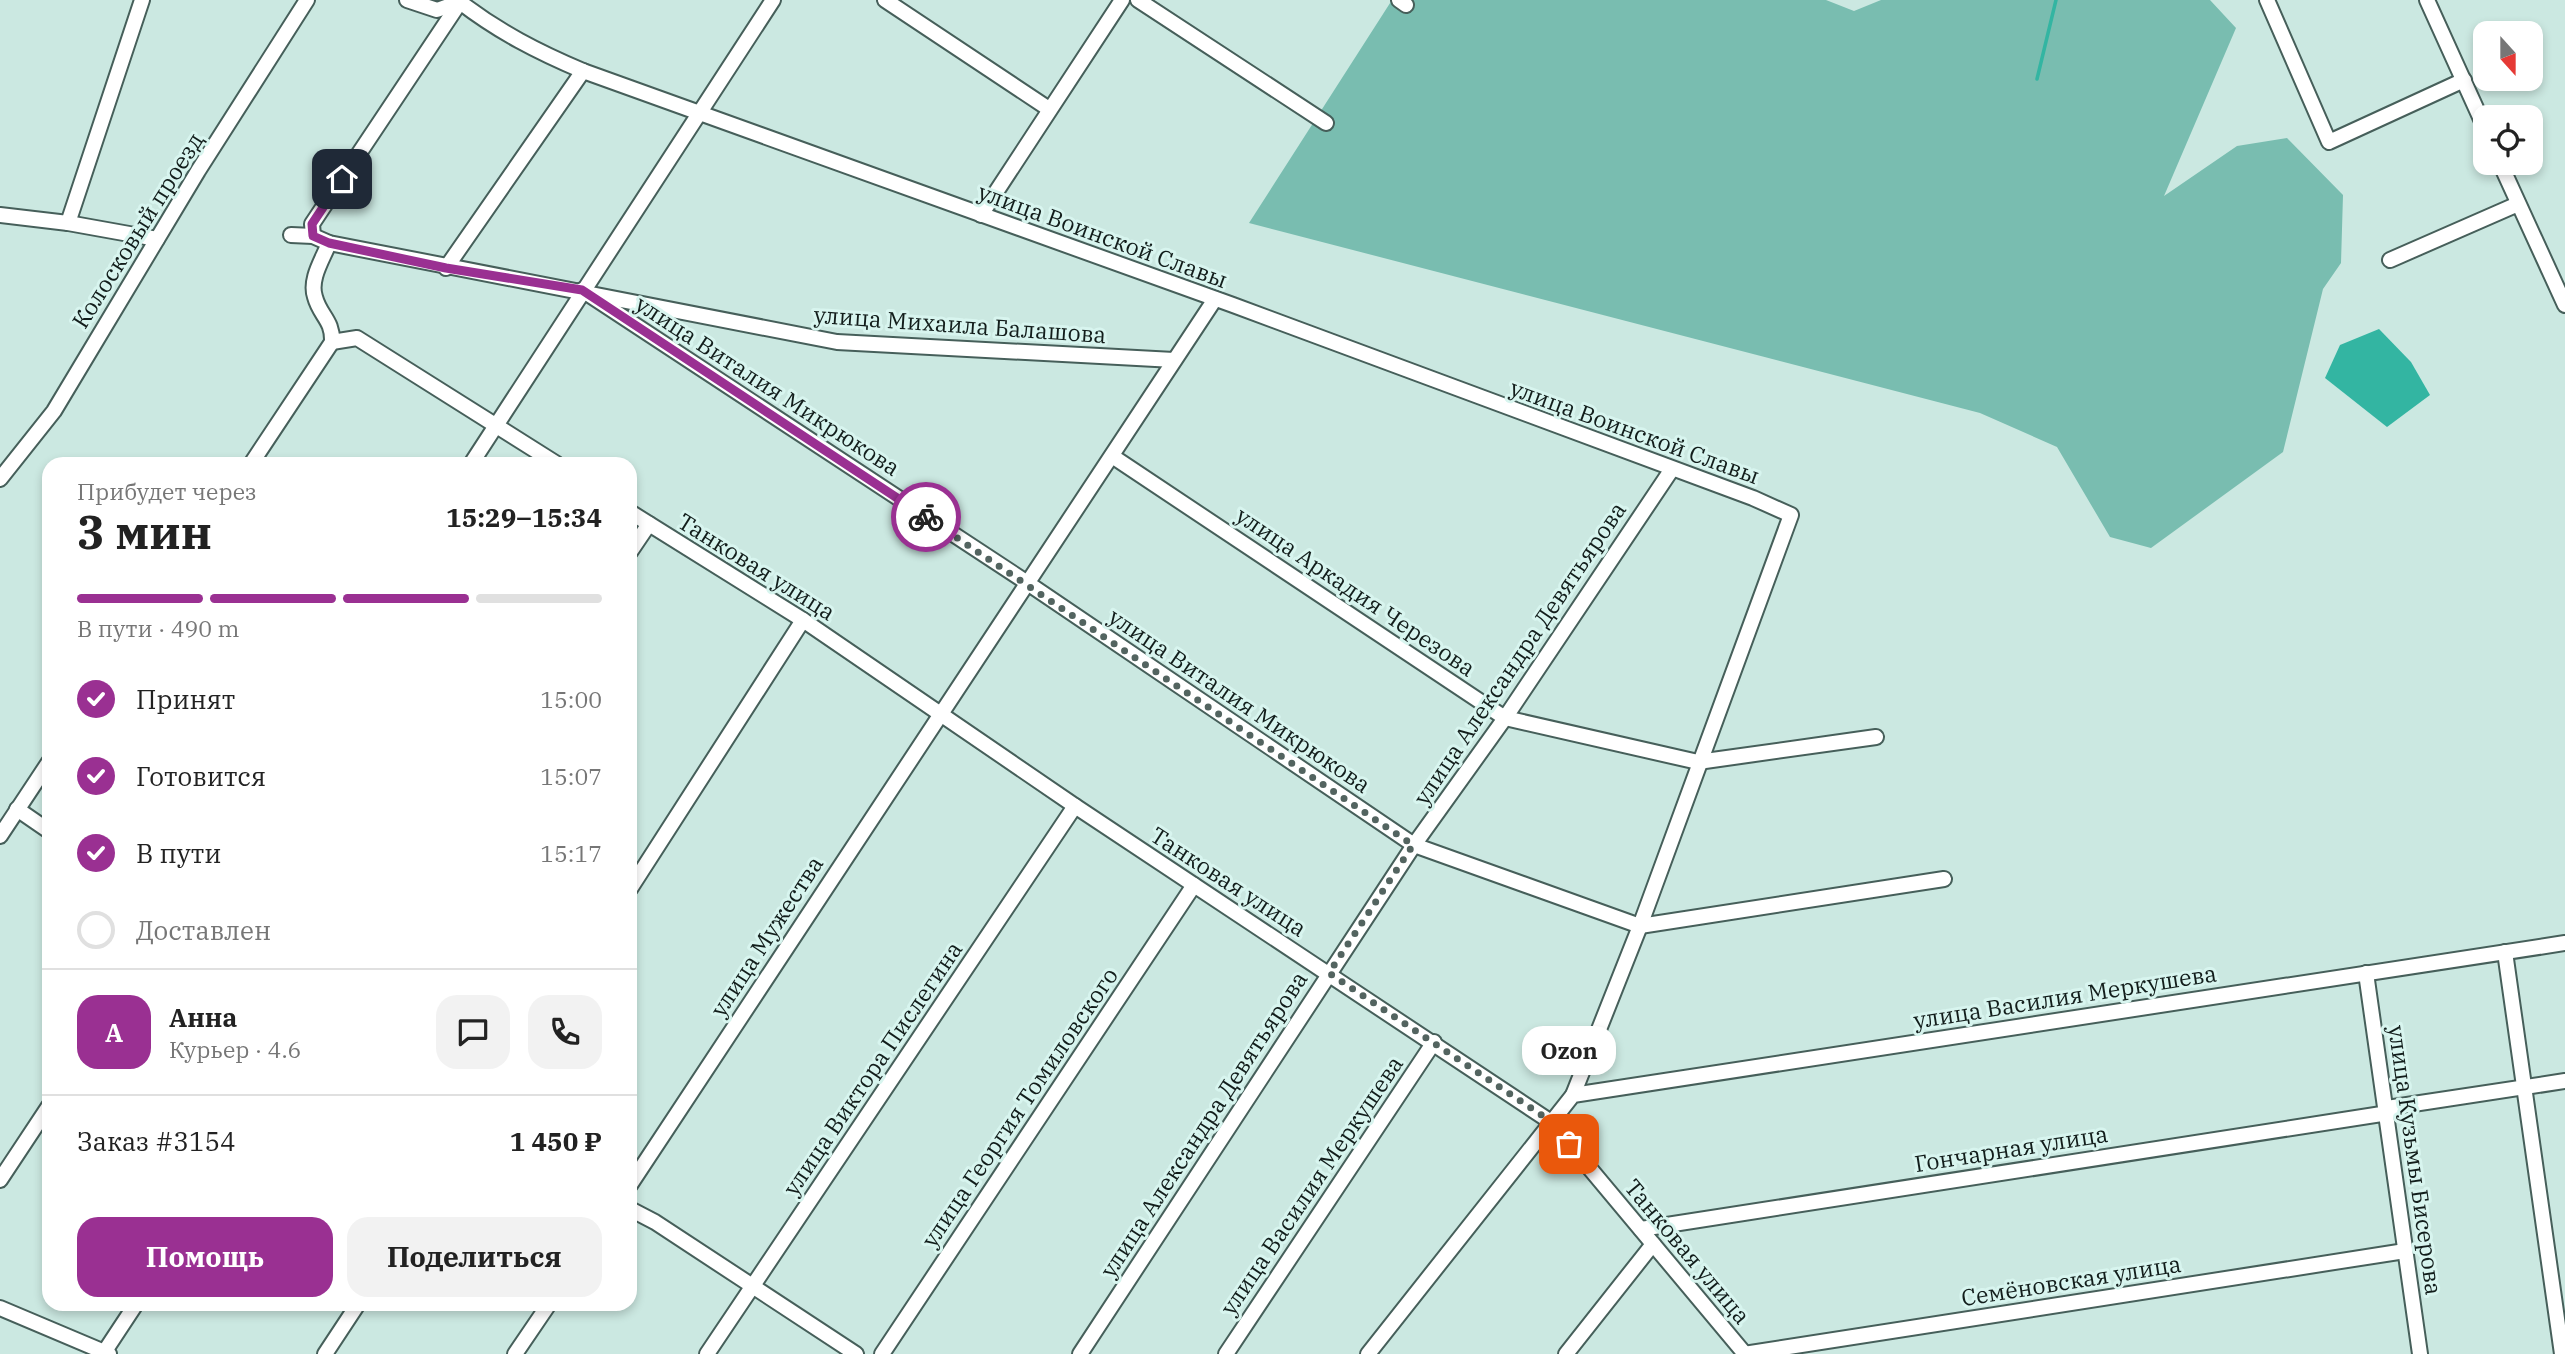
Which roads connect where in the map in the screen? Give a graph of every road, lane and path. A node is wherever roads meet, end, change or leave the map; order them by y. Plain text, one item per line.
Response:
1 (142, 0) edge
2 (307, 0) edge
3 (407, 0) edge
4 (774, 0) edge
5 (885, 0) edge
6 (1122, 0) edge
7 (1138, 0) edge
8 (2267, 0) edge
9 (2427, 0) edge
10 (460, 2) junction
11 (583, 71) junction
12 (2464, 80) junction
13 (2475, 105) edge
14 (1049, 109) junction
15 (698, 114) junction
16 (1326, 123) dead end
17 (2505, 175) edge
18 (2518, 204) junction
19 (0, 215) edge
20 (981, 215) junction
21 (68, 223) junction
22 (291, 235) dead end
23 (313, 236) junction
24 (157, 239) junction
25 (329, 243) junction
26 (2390, 260) dead end
27 (446, 268) junction
28 (582, 290) junction
29 (1215, 299) junction
30 (2565, 305) edge
31 (332, 342) junction
32 (1174, 360) junction
33 (497, 424) junction
34 (1112, 456) junction
35 (256, 457) edge
36 (476, 457) edge
37 (546, 457) edge
38 (1672, 469) junction
39 (0, 478) edge
40 (637, 516) edge
41 (649, 524) junction
42 (637, 542) edge
43 (1026, 582) junction
44 (803, 620) junction
45 (940, 712) junction
46 (1505, 718) junction
47 (1876, 737) dead end
48 (1698, 762) junction
49 (42, 772) edge
50 (1075, 806) junction
51 (17, 809) junction
52 (42, 826) edge
53 (0, 836) edge
54 (1413, 845) junction
55 (637, 878) edge
56 (1944, 879) dead end
57 (1194, 885) junction
58 (1640, 926) junction
59 (2565, 943) edge
60 (2505, 952) junction
61 (1329, 973) junction
62 (2366, 973) junction
63 (1434, 1042) junction
64 (2565, 1080) edge
65 (2524, 1087) junction
66 (1573, 1095) junction
67 (2388, 1110) junction
68 (42, 1117) edge
69 (1552, 1122) junction
70 (637, 1174) edge
71 (0, 1180) edge
72 (637, 1213) edge
73 (1641, 1229) junction
74 (1653, 1244) junction
75 (2404, 1251) junction
76 (751, 1287) junction
77 (0, 1308) edge
78 (132, 1311) edge
79 (353, 1311) edge
80 (545, 1311) edge
81 (105, 1353) edge
82 (325, 1354) edge
83 (515, 1354) edge
84 (707, 1354) edge
85 (856, 1354) edge
86 (882, 1354) edge
87 (1080, 1354) edge
88 (1226, 1354) edge
89 (1368, 1354) edge
90 (1566, 1354) edge
91 (1744, 1354) edge
92 (2420, 1354) edge
93 (2562, 1354) edge

1 - 21 street
2 - 24 street, Колосковый проезд
3 - 10 street
4 - 15 street
5 - 14 street
6 - 14 street
7 - 16 street
8 - 12 street
9 - 12 street
10 - 11 street, улица Воинской Славы
10 - 23 street
11 - 15 street, улица Воинской Славы
11 - 27 street
12 - 13 street
14 - 20 street
15 - 20 street, улица Воинской Славы
15 - 28 street
17 - 18 street
18 - 26 street
18 - 30 street
19 - 21 street
20 - 29 street, улица Воинской Славы
21 - 24 street
22 - 23 street, улица Михаила Балашова
23 - 25 street, улица Михаила Балашова
24 - 39 street, Колосковый проезд
25 - 27 street, улица Михаила Балашова
25 - 31 street
27 - 28 street, улица Михаила Балашова
28 - 32 street, улица Михаила Балашова
28 - 33 street
28 - 43 street, улица Виталия Микрюкова
29 - 32 street, улица Мужества
29 - 38 street, улица Воинской Славы
31 - 33 street
31 - 35 street
32 - 34 street, улица Мужества
33 - 36 street
33 - 37 street
34 - 43 street, улица Мужества
34 - 46 street, улица Аркадия Черезова
38 - 46 street, улица Александра Девятьярова
38 - 48 street, улица Воинской Славы
40 - 41 street, Танковая улица
41 - 42 street
41 - 44 street, Танковая улица
43 - 45 street, улица Мужества
43 - 54 street, улица Виталия Микрюкова
44 - 45 street, Танковая улица
44 - 55 street
45 - 50 street, Танковая улица
45 - 70 street, улица Мужества
46 - 48 street, улица Аркадия Черезова
46 - 54 street, улица Александра Девятьярова
47 - 48 street, улица Аркадия Черезова
48 - 58 street
49 - 51 street
50 - 57 street, Танковая улица
50 - 76 street, улица Виктора Пислегина
51 - 52 street
51 - 53 street
54 - 58 street, улица Виталия Микрюкова
54 - 61 street, улица Александра Девятьярова
56 - 58 street, улица Виталия Микрюкова
57 - 61 street, Танковая улица
57 - 86 street, улица Георгия Томиловского
58 - 66 street
59 - 60 street, улица Василия Меркушева
60 - 62 street, улица Василия Меркушева
60 - 65 street
61 - 63 street, Танковая улица
61 - 87 street, улица Александра Девятьярова
62 - 66 street, улица Василия Меркушева
62 - 67 street, улица Кузьмы Бисерова
63 - 69 street, Танковая улица
63 - 88 street, улица Василия Меркушева
64 - 65 street, Гончарная улица
65 - 67 street, Гончарная улица
65 - 93 street
66 - 69 street
67 - 73 street, Гончарная улица
67 - 75 street, улица Кузьмы Бисерова
68 - 71 street
69 - 73 street, Танковая улица
69 - 89 street
72 - 76 street
73 - 74 street, Танковая улица
74 - 90 street
74 - 91 street, Танковая улица
75 - 91 street, Семёновская улица
75 - 92 street, улица Кузьмы Бисерова
76 - 84 street, улица Виктора Пислегина
76 - 85 street
77 - 81 street
78 - 81 street
79 - 82 street
80 - 83 street

